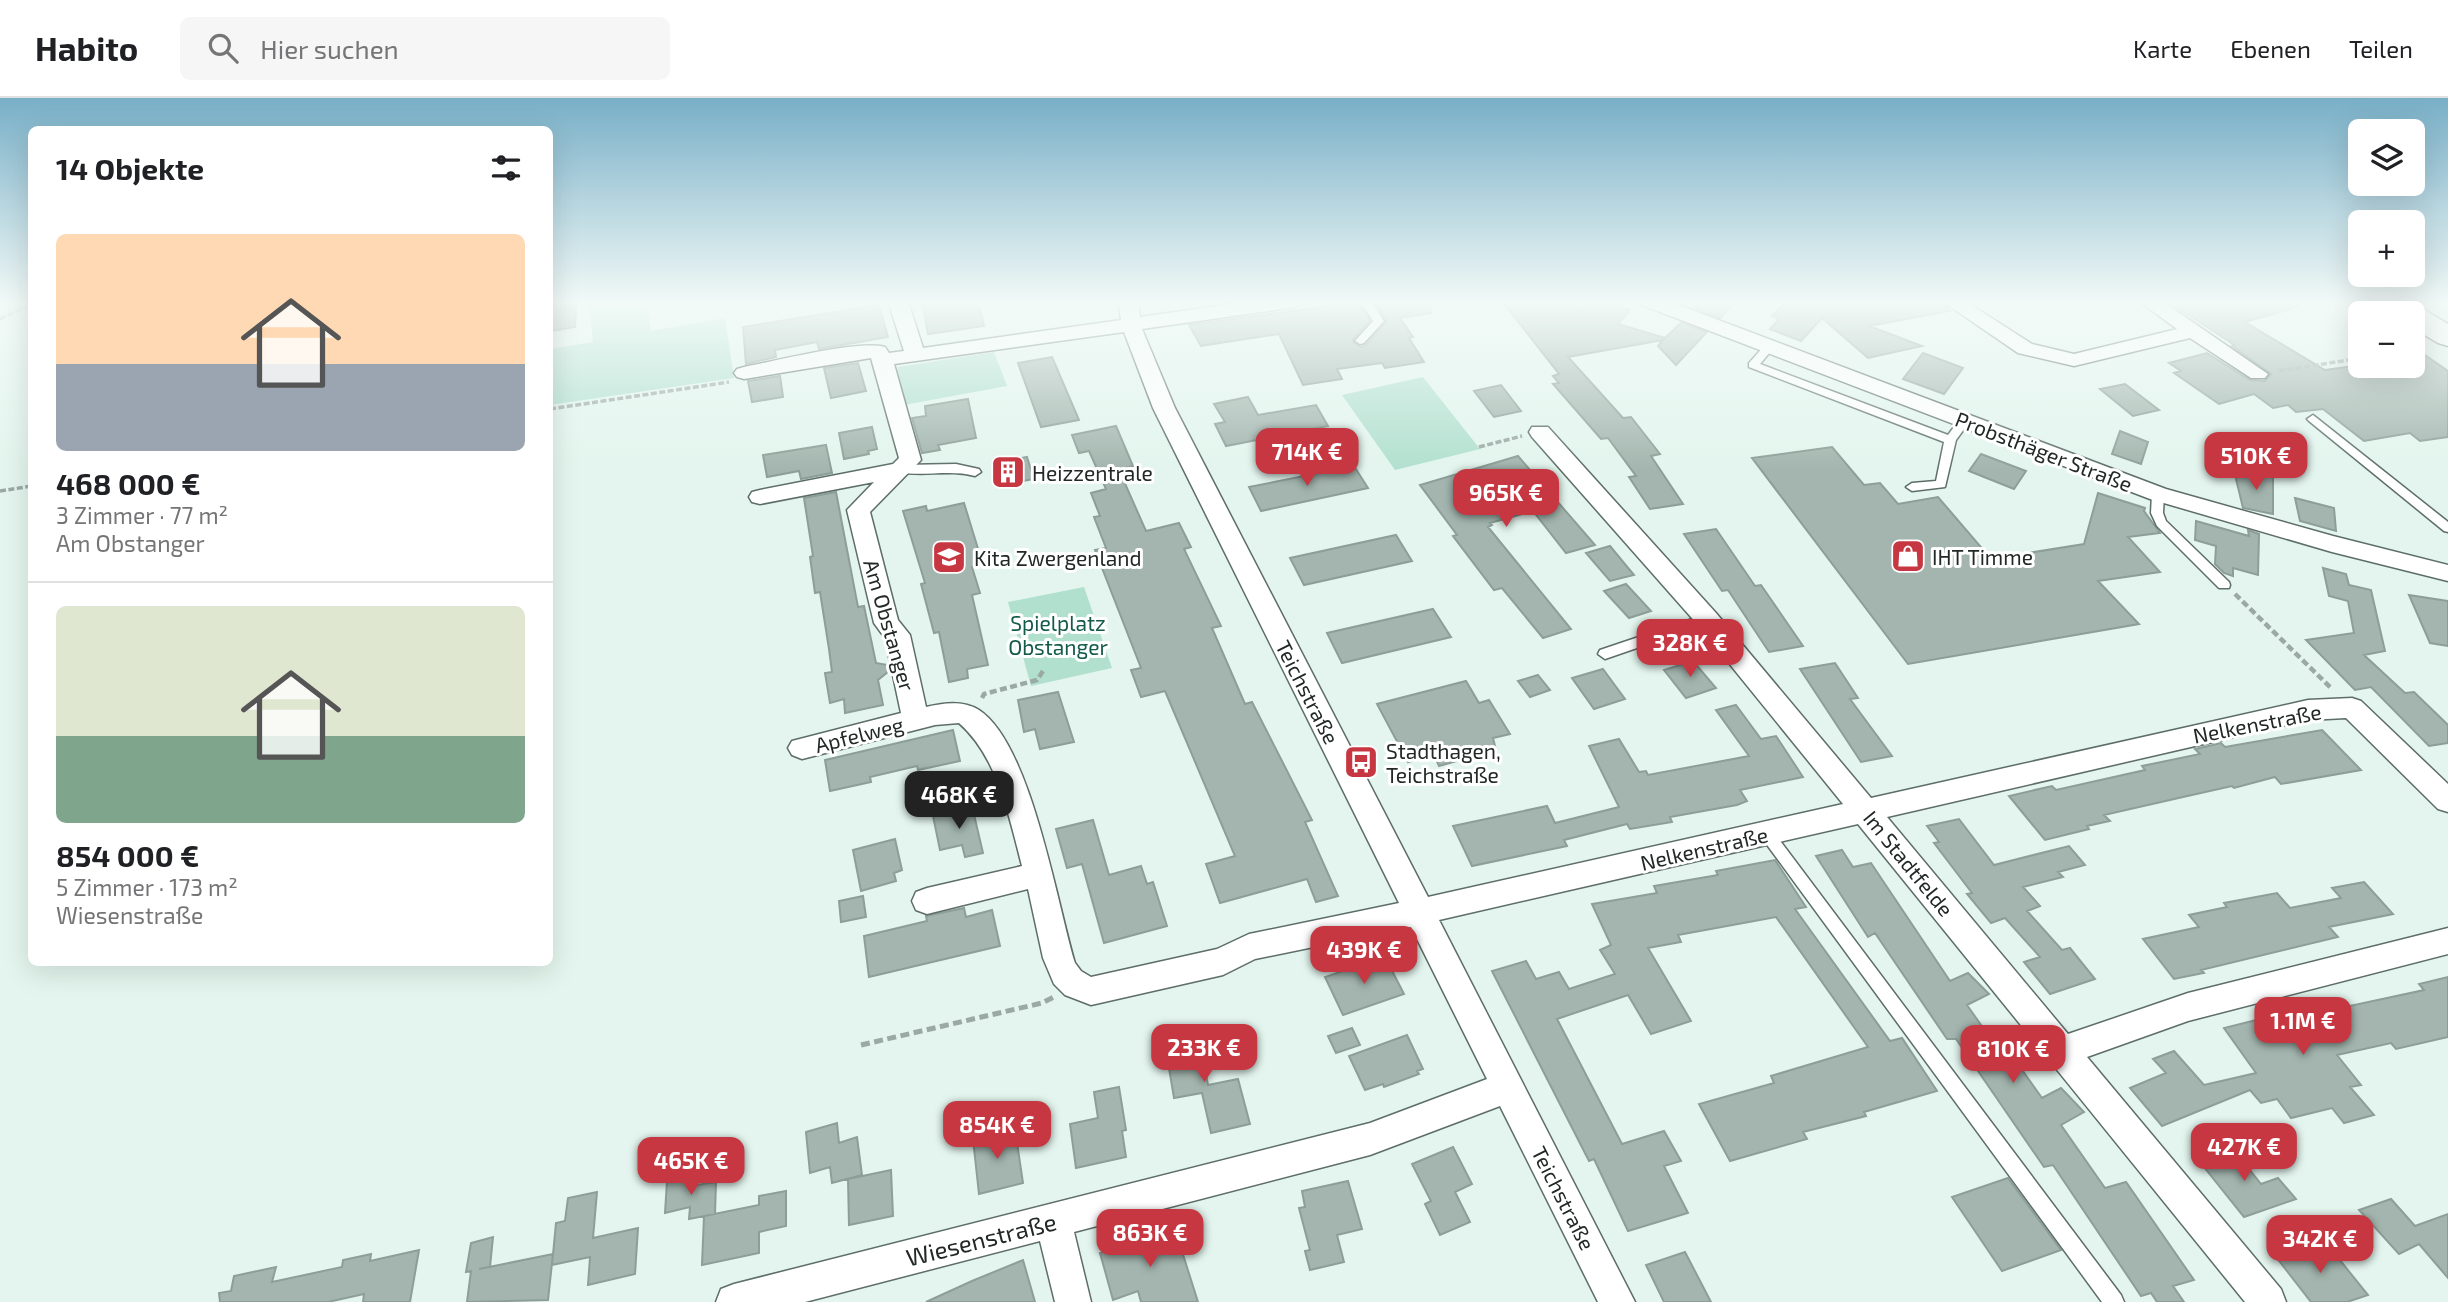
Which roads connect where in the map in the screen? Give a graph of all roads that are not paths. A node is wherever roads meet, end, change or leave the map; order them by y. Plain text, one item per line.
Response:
1 (829, 357) edge
2 (881, 357) edge
3 (901, 357) edge
4 (1145, 357) edge
5 (1760, 357) edge
6 (1799, 357) edge
7 (2061, 357) edge
8 (2086, 357) edge
9 (2233, 357) edge
10 (883, 360) junction
11 (744, 373) road end
12 (2258, 374) road end
13 (2313, 419) dead end
14 (1964, 421) junction
15 (1540, 432) road end
16 (1950, 440) junction
17 (902, 469) junction
18 (975, 472) dead end
19 (852, 479) junction
20 (1912, 487) dead end
21 (2158, 494) junction
22 (760, 497) dead end
23 (858, 510) junction
24 (2448, 528) edge
25 (2448, 573) edge
26 (2224, 585) road end
27 (1707, 619) junction
28 (1605, 654) dead end
29 (916, 720) junction
30 (802, 748) dead end
31 (2448, 801) edge
32 (1867, 811) junction
33 (1767, 834) junction
34 (1038, 874) junction
35 (927, 901) dead end
36 (1420, 912) junction
37 (2448, 941) edge
38 (2063, 1051) junction
39 (1508, 1087) junction
40 (1053, 1220) junction
41 (734, 1302) edge
42 (1073, 1302) edge
43 (1617, 1302) edge
44 (2114, 1302) edge
45 (2268, 1302) edge

1 - 11 street
2 - 10 street
3 - 10 street
4 - 36 street, Teichstraße
5 - 16 lane
6 - 14 street, Probsthäger Straße
7 - 8 street
9 - 12 street
10 - 17 street
13 - 24 lane
14 - 16 lane
14 - 21 street, Probsthäger Straße
15 - 27 street, Im Stadtfelde
16 - 20 lane
17 - 18 lane
17 - 19 street
17 - 23 street
19 - 22 street
19 - 23 street, Am Obstanger
21 - 25 street, Probsthäger Straße
21 - 26 lane
23 - 29 street, Am Obstanger
27 - 28 lane
27 - 32 street, Im Stadtfelde
29 - 30 street, Apfelweg
29 - 34 street, Am Obstanger
31 - 32 street, Nelkenstraße
32 - 33 street, Nelkenstraße
32 - 38 street, Im Stadtfelde
33 - 36 street, Nelkenstraße
33 - 44 lane
34 - 35 street
34 - 36 street, Nelkenstraße
36 - 39 street, Teichstraße
37 - 38 street
38 - 45 street, Im Stadtfelde
39 - 40 street, Wiesenstraße
39 - 43 street, Teichstraße
40 - 41 street, Wiesenstraße
40 - 42 street

